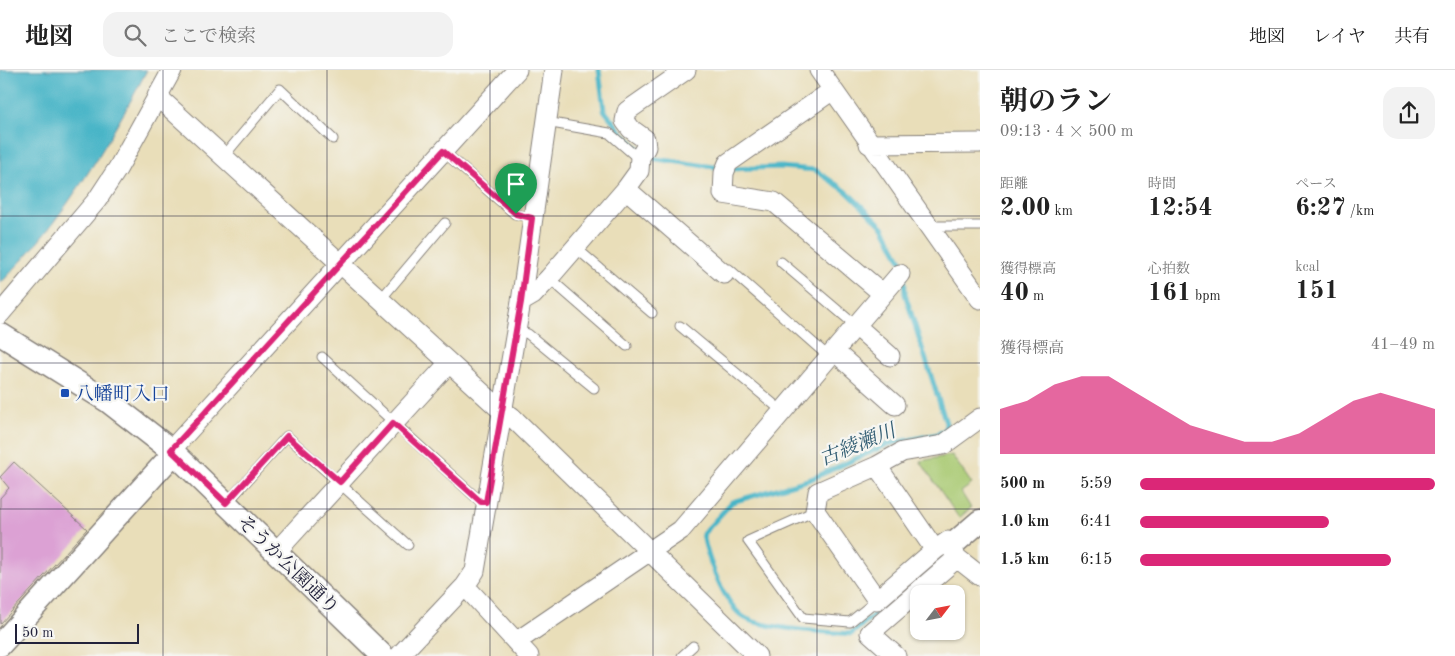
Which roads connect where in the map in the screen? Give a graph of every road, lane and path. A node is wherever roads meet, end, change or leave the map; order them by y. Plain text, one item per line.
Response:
1 (172, 70) edge
2 (517, 70) edge
3 (554, 70) edge
4 (819, 70) edge
5 (675, 73) edge
6 (833, 90) junction
7 (157, 96) junction
8 (546, 122) junction
9 (332, 139) dead end
10 (980, 142) edge
11 (869, 144) junction
12 (443, 151) junction
13 (642, 155) junction
14 (224, 156) junction
15 (626, 189) junction
16 (532, 218) junction
17 (445, 223) dead end
18 (980, 226) edge
19 (930, 230) junction
20 (576, 248) junction
21 (781, 262) dead end
22 (341, 263) junction
23 (727, 272) joint
24 (900, 274) dead end
25 (549, 278) junction
26 (882, 293) junction
27 (978, 293) edge
28 (381, 299) junction
29 (521, 302) junction
30 (652, 313) dead end
31 (0, 314) edge
32 (855, 325) junction
33 (680, 326) dead end
34 (516, 330) junction
35 (0, 334) edge
36 (627, 346) dead end
37 (832, 354) junction
38 (890, 356) dead end
39 (322, 357) dead end
40 (449, 363) junction
41 (594, 388) dead end
42 (895, 405) dead end
43 (782, 412) junction
44 (502, 413) junction
45 (979, 422) edge
46 (393, 423) junction
47 (172, 451) junction
48 (877, 466) junction
49 (340, 482) junction
50 (486, 502) junction
51 (226, 503) junction
52 (815, 511) junction
53 (980, 521) edge
54 (408, 545) dead end
55 (650, 551) junction
56 (948, 551) junction
57 (276, 552) junction
58 (980, 576) edge
59 (465, 586) junction
60 (877, 600) junction
61 (516, 642) junction
62 (0, 645) edge
63 (693, 646) dead end
64 (383, 656) edge
65 (398, 656) edge
66 (529, 656) edge
67 (682, 656) edge
68 (757, 656) edge
69 (896, 656) edge

1 - 7 street
2 - 12 street
3 - 8 street
4 - 6 street
5 - 13 street
6 - 11 street
6 - 26 street
7 - 14 street
7 - 31 street
8 - 13 lane
8 - 16 street
9 - 14 lane
10 - 11 street
11 - 19 street
12 - 16 lane
12 - 22 street
13 - 15 street
14 - 22 street
15 - 20 street
15 - 23 street
16 - 29 street
17 - 28 lane
18 - 19 lane
19 - 27 street
20 - 25 street
20 - 30 lane
21 - 32 lane
22 - 28 street
22 - 47 street
23 - 37 lane
24 - 26 street
25 - 29 street
25 - 36 lane
26 - 32 street
28 - 40 street
29 - 34 street
32 - 37 street
32 - 38 street
33 - 43 lane
34 - 41 lane
34 - 44 street
35 - 47 street, そうか公園通り
37 - 42 street
37 - 43 street
39 - 46 lane
40 - 44 street
40 - 46 street
43 - 55 street
44 - 50 street
44 - 55 street
45 - 48 street
46 - 49 street
46 - 50 lane
47 - 51 street, そうか公園通り
47 - 62 street
48 - 52 street
48 - 56 street
49 - 51 lane
49 - 54 lane
49 - 57 street
50 - 59 street
51 - 57 street, そうか公園通り
52 - 60 street
52 - 60 lane
53 - 56 street
55 - 61 street
55 - 68 street
56 - 58 street
56 - 60 street
56 - 69 street
57 - 64 street, そうか公園通り
59 - 61 street
59 - 65 street
61 - 66 street
63 - 67 lane

